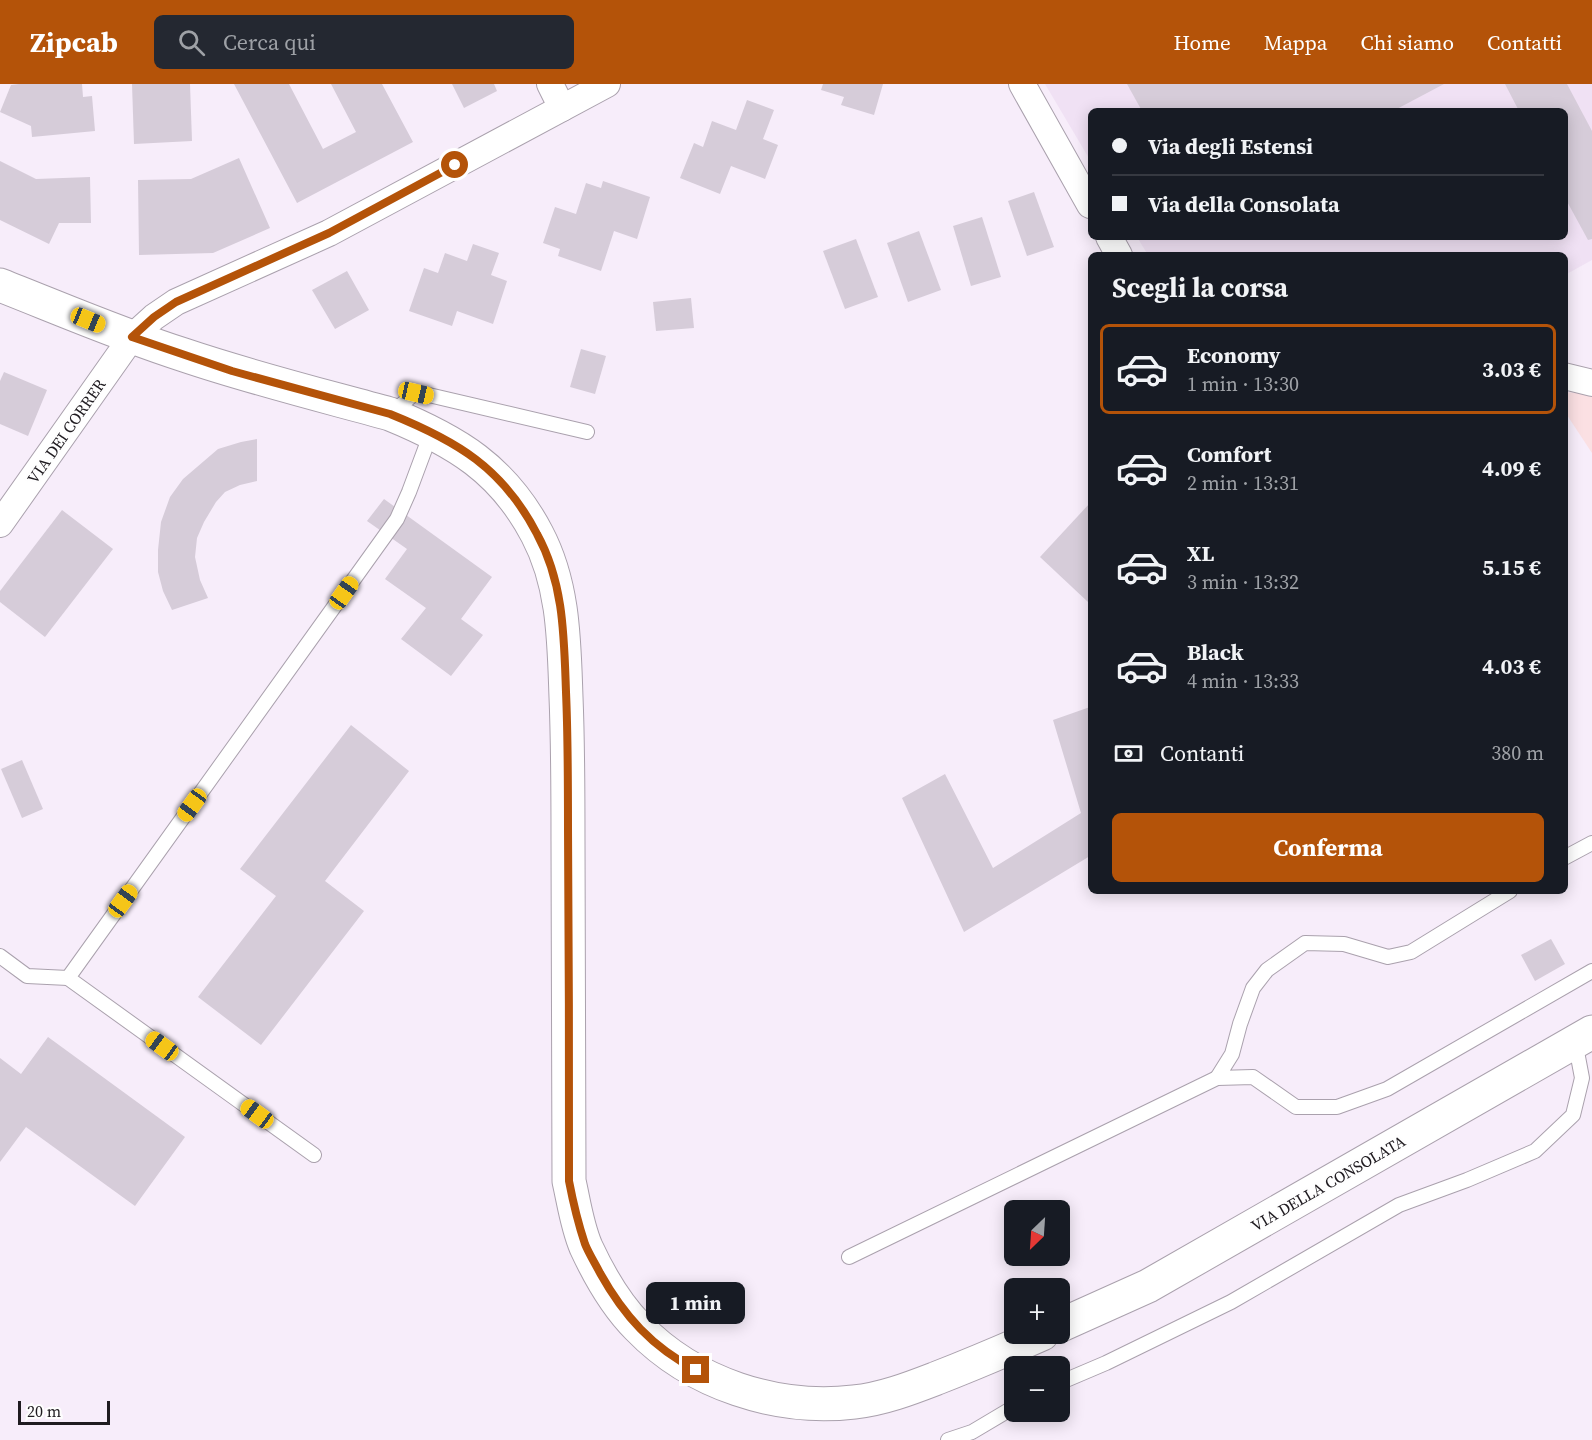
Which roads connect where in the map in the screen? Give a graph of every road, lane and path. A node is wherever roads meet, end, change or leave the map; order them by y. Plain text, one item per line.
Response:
1 (549, 84) edge
2 (607, 84) edge
3 (1022, 84) edge
4 (562, 108) junction
5 (1088, 201) edge
6 (0, 285) edge
7 (132, 337) junction
8 (1568, 377) edge
9 (1592, 383) edge
10 (390, 414) junction
11 (587, 432) dead end
12 (431, 433) junction
13 (0, 524) edge
14 (1592, 843) edge
15 (1568, 856) edge
16 (1505, 894) edge
17 (0, 956) edge
18 (1592, 970) edge
19 (68, 978) junction
20 (1583, 1037) edge
21 (1217, 1078) junction
22 (314, 1155) dead end
23 (849, 1257) dead end
24 (1070, 1321) edge
25 (1019, 1344) edge
26 (1070, 1378) edge
27 (1004, 1413) edge
28 (948, 1440) edge

1 - 4 street
2 - 4 street, VIA DEI CORRER
3 - 5 street
4 - 7 street, VIA DEI CORRER
6 - 7 main road
7 - 10 main road
7 - 13 street, VIA DEI CORRER
8 - 9 street
10 - 11 lane
10 - 12 main road
12 - 19 lane
12 - 25 main road
14 - 15 lane
16 - 21 lane
17 - 19 lane
18 - 21 lane
19 - 22 lane
20 - 24 main road, VIA DELLA CONSOLATA
20 - 26 lane
21 - 23 lane
27 - 28 lane

